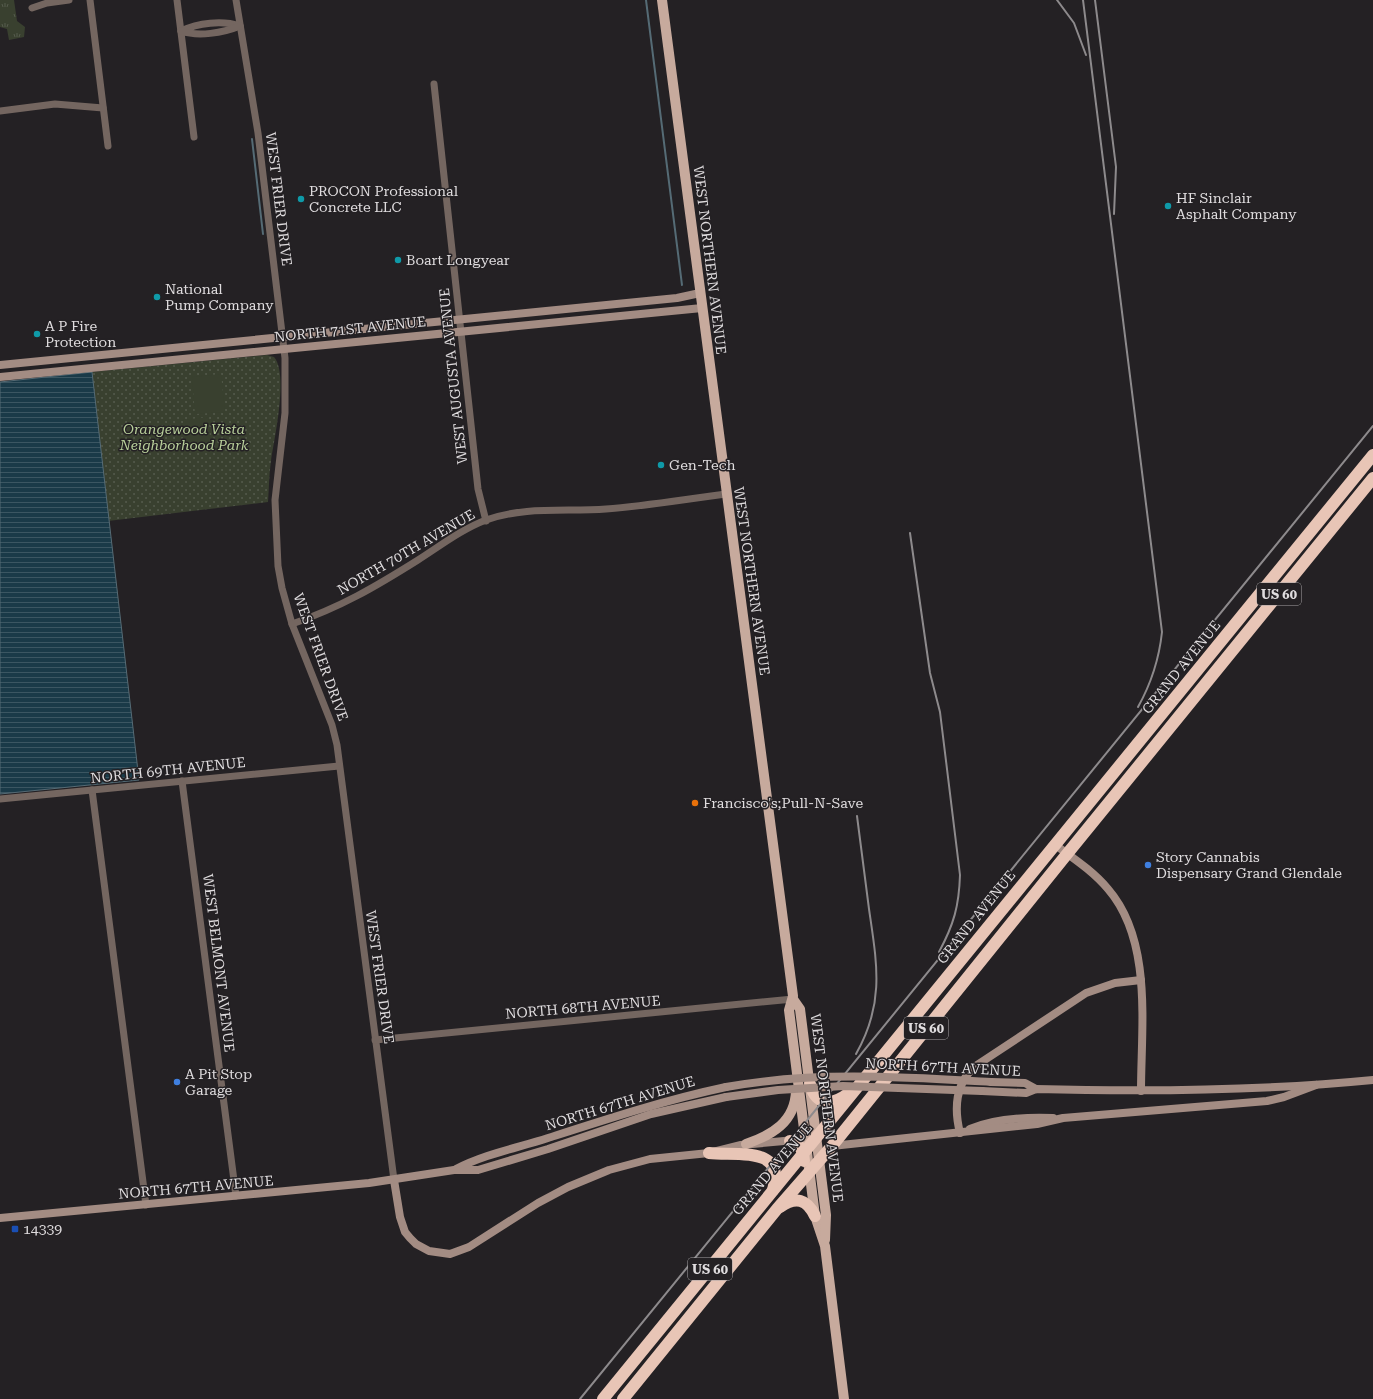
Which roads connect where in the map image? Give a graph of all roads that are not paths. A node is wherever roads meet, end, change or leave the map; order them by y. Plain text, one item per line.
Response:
1 (69, 0) edge
2 (90, 0) edge
3 (177, 0) edge
4 (236, 0) edge
5 (662, 0) edge
6 (32, 8) dead end
7 (240, 26) junction
8 (181, 31) junction
9 (434, 84) dead end
10 (103, 108) junction
11 (0, 111) edge
12 (194, 136) dead end
13 (108, 146) dead end
14 (700, 293) junction
15 (702, 308) junction
16 (460, 319) junction
17 (354, 330) junction
18 (462, 331) junction
19 (283, 337) junction
20 (356, 342) junction
21 (189, 346) junction
22 (285, 349) junction
23 (190, 358) junction
24 (0, 365) edge
25 (0, 377) edge
26 (1373, 455) edge
27 (1373, 478) edge
28 (726, 494) junction
29 (486, 521) junction
30 (292, 624) junction
31 (1182, 690) junction
32 (1193, 699) junction
33 (339, 766) junction
34 (182, 781) junction
35 (92, 790) junction
36 (0, 799) edge
37 (1054, 844) junction
38 (1067, 854) junction
39 (1141, 980) junction
40 (793, 999) junction
41 (375, 1040) junction
42 (796, 1069) junction
43 (864, 1079) junction
44 (1373, 1080) edge
45 (810, 1084) junction
46 (1316, 1085) junction
47 (1036, 1089) junction
48 (1141, 1091) junction
49 (960, 1133) junction
50 (790, 1141) joint
51 (746, 1144) junction
52 (808, 1146) junction
53 (832, 1146) junction
54 (709, 1153) junction
55 (820, 1160) junction
56 (454, 1170) junction
57 (809, 1171) junction
58 (394, 1180) junction
59 (800, 1182) junction
60 (773, 1191) junction
61 (236, 1196) junction
62 (146, 1205) junction
63 (777, 1209) junction
64 (815, 1216) junction
65 (0, 1218) edge
66 (825, 1246) junction
67 (603, 1399) edge
68 (623, 1399) edge
69 (844, 1399) edge

1 - 6 street
2 - 10 street
3 - 8 street
4 - 7 street, WEST FRIER DRIVE
5 - 14 main road, WEST NORTHERN AVENUE
7 - 8 street
7 - 19 street, WEST FRIER DRIVE
8 - 12 street
9 - 16 street, WEST AUGUSTA AVENUE
10 - 11 street
10 - 13 street
14 - 15 main road, WEST NORTHERN AVENUE
14 - 16 main road, NORTH 71ST AVENUE
15 - 18 main road, NORTH 71ST AVENUE
15 - 28 main road, WEST NORTHERN AVENUE
16 - 17 main road, NORTH 71ST AVENUE
16 - 18 street, WEST AUGUSTA AVENUE
17 - 19 main road, NORTH 71ST AVENUE
17 - 20 main road
18 - 20 main road, NORTH 71ST AVENUE
18 - 29 street, WEST AUGUSTA AVENUE
19 - 21 main road, NORTH 71ST AVENUE
19 - 22 street, WEST FRIER DRIVE
20 - 22 main road, NORTH 71ST AVENUE
21 - 23 main road
21 - 24 main road, NORTH 71ST AVENUE
22 - 23 main road, NORTH 71ST AVENUE
22 - 30 street, WEST FRIER DRIVE
23 - 25 main road, NORTH 71ST AVENUE
26 - 31 highway, GRAND AVENUE / US 60
27 - 32 highway, GRAND AVENUE / US 60
28 - 29 street, NORTH 70TH AVENUE
28 - 40 main road, WEST NORTHERN AVENUE
29 - 30 street, NORTH 70TH AVENUE
30 - 33 street, WEST FRIER DRIVE
31 - 32 highway
31 - 37 highway, GRAND AVENUE / US 60
32 - 38 highway, GRAND AVENUE / US 60
33 - 34 street, NORTH 69TH AVENUE
33 - 41 street, WEST FRIER DRIVE
34 - 35 street, NORTH 69TH AVENUE
34 - 61 street, WEST BELMONT AVENUE
35 - 36 street, NORTH 69TH AVENUE
35 - 62 street
37 - 38 main road
37 - 43 highway, GRAND AVENUE / US 60
38 - 39 main road
38 - 53 highway, GRAND AVENUE / US 60
39 - 48 main road
39 - 49 main road
40 - 41 street, NORTH 68TH AVENUE
40 - 42 main road, WEST NORTHERN AVENUE
40 - 45 main road, WEST NORTHERN AVENUE
41 - 58 street, WEST FRIER DRIVE
42 - 51 main road
42 - 52 main road, WEST NORTHERN AVENUE
43 - 45 highway
43 - 52 highway, GRAND AVENUE / US 60
44 - 46 main road, NORTH 67TH AVENUE
45 - 52 main road, WEST NORTHERN AVENUE
46 - 48 main road, NORTH 67TH AVENUE
46 - 49 main road, NORTH 67TH AVENUE
47 - 48 main road, NORTH 67TH AVENUE
47 - 56 main road, NORTH 67TH AVENUE, bridge
47 - 56 main road, NORTH 67TH AVENUE, bridge
49 - 53 main road, NORTH 67TH AVENUE
50 - 51 main road
50 - 52 highway
51 - 54 main road
52 - 53 main road
52 - 55 main road, WEST NORTHERN AVENUE
52 - 57 main road, WEST NORTHERN AVENUE
52 - 59 highway
52 - 60 highway, GRAND AVENUE / US 60
53 - 55 highway, GRAND AVENUE / US 60
54 - 58 main road
54 - 60 highway
55 - 57 highway, GRAND AVENUE / US 60
55 - 66 main road, WEST NORTHERN AVENUE
56 - 58 main road, NORTH 67TH AVENUE
57 - 59 highway, GRAND AVENUE / US 60
57 - 64 main road, WEST NORTHERN AVENUE
58 - 61 main road, NORTH 67TH AVENUE
59 - 63 highway, GRAND AVENUE / US 60
60 - 67 highway, GRAND AVENUE / US 60
61 - 62 main road, NORTH 67TH AVENUE
62 - 65 main road, NORTH 67TH AVENUE
63 - 64 highway
63 - 68 highway, GRAND AVENUE / US 60
64 - 66 main road, WEST NORTHERN AVENUE
66 - 69 main road, WEST NORTHERN AVENUE

